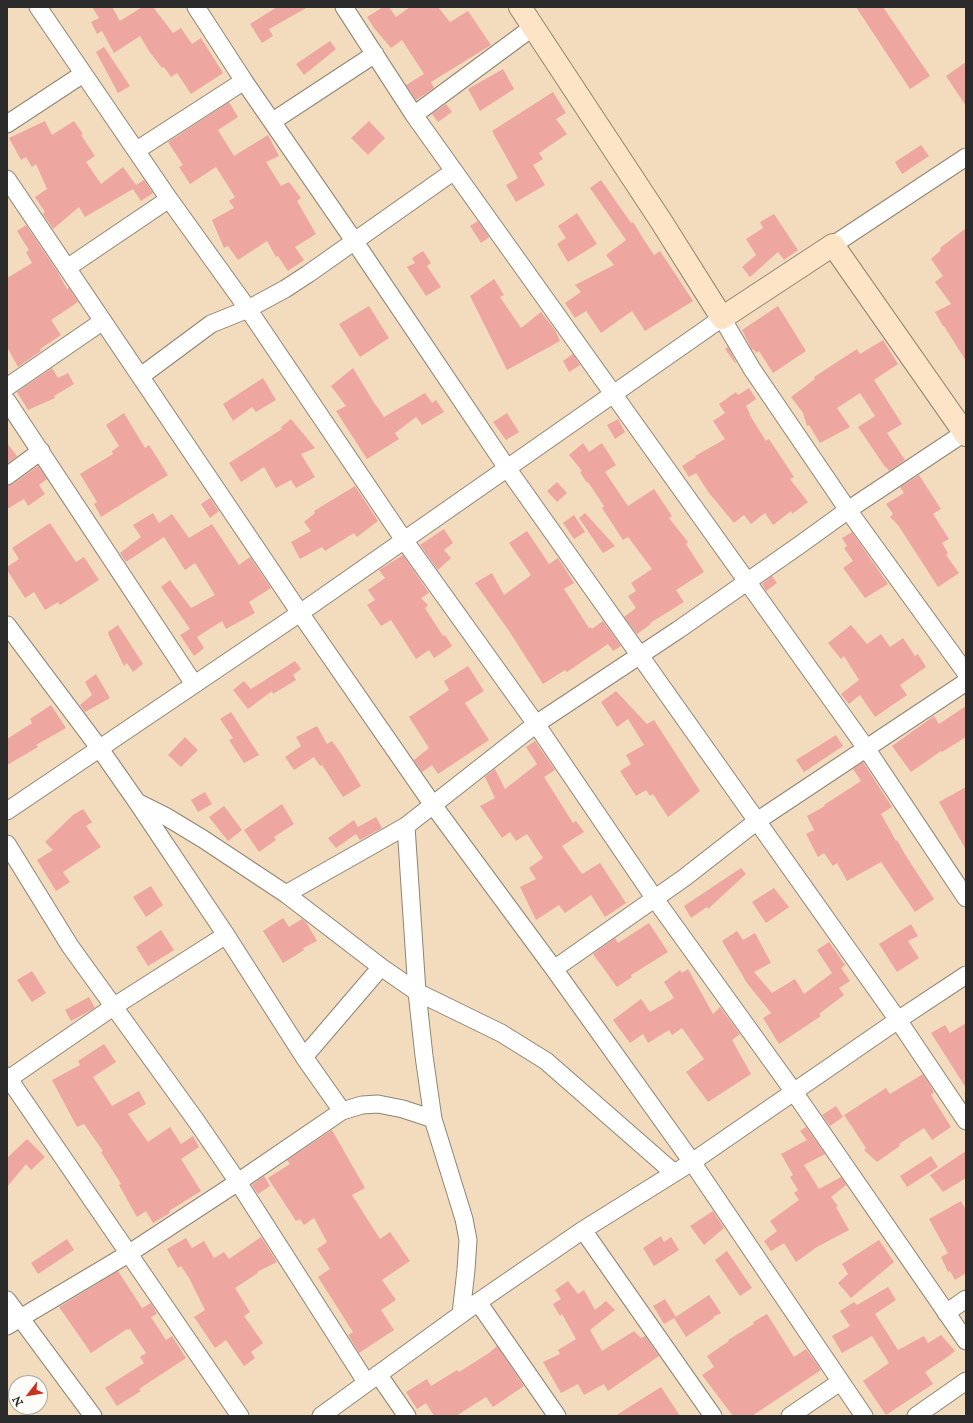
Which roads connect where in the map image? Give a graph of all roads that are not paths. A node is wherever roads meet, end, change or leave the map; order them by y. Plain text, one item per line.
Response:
1 (38, 7) edge
2 (196, 7) edge
3 (344, 7) edge
4 (520, 7) edge
5 (533, 27) junction
6 (375, 54) junction
7 (83, 74) junction
8 (244, 81) junction
9 (414, 115) junction
10 (273, 121) junction
11 (7, 124) edge
12 (137, 150) junction
13 (965, 161) edge
14 (454, 171) junction
15 (7, 180) edge
16 (169, 199) junction
17 (355, 242) junction
18 (833, 245) junction
19 (67, 268) junction
20 (248, 309) junction
21 (722, 318) junction
22 (103, 321) junction
23 (141, 376) junction
24 (7, 387) edge
25 (614, 394) junction
26 (7, 401) edge
27 (965, 434) edge
28 (41, 451) junction
29 (507, 468) junction
30 (7, 476) edge
31 (848, 510) junction
32 (404, 540) junction
33 (746, 582) junction
34 (300, 613) junction
35 (7, 625) edge
36 (639, 655) junction
37 (966, 673) edge
38 (966, 682) edge
39 (194, 684) junction
40 (536, 724) junction
41 (866, 748) junction
42 (100, 749) junction
43 (137, 802) junction
44 (433, 805) junction
45 (7, 811) edge
46 (757, 821) junction
47 (406, 826) junction
48 (7, 844) edge
49 (286, 894) junction
50 (966, 898) edge
51 (655, 899) junction
52 (226, 935) junction
53 (380, 967) junction
54 (554, 969) junction
55 (966, 975) edge
56 (417, 992) junction
57 (113, 1007) junction
58 (898, 1020) junction
59 (304, 1057) junction
60 (8, 1078) edge
61 (794, 1092) junction
62 (342, 1111) junction
63 (433, 1119) junction
64 (966, 1121) edge
65 (692, 1162) junction
66 (674, 1173) junction
67 (238, 1182) junction
68 (583, 1230) junction
69 (128, 1254) junction
70 (966, 1299) edge
71 (7, 1300) edge
72 (478, 1302) junction
73 (946, 1313) junction
74 (461, 1314) junction
75 (13, 1322) edge
76 (966, 1341) edge
77 (372, 1378) junction
78 (966, 1381) edge
79 (840, 1382) junction
80 (93, 1416) edge
81 (240, 1416) edge
82 (321, 1416) edge
83 (407, 1416) edge
84 (557, 1416) edge
85 (713, 1416) edge
86 (790, 1416) edge
87 (864, 1416) edge
88 (916, 1416) edge

1 - 7 street
2 - 8 street
3 - 6 street
4 - 5 main road
5 - 9 street
5 - 21 main road
6 - 9 street
6 - 10 street
7 - 11 street
7 - 12 street
8 - 10 street
8 - 12 street
9 - 14 street
10 - 17 street
12 - 16 street
13 - 18 street
14 - 17 street
14 - 25 street
15 - 19 street
16 - 19 street
16 - 20 street
17 - 20 street
17 - 29 street
18 - 21 main road
18 - 27 main road
19 - 22 street
20 - 23 street
20 - 32 street
21 - 25 street
21 - 31 street
22 - 23 street
22 - 24 street
23 - 34 street
25 - 29 street
25 - 33 street
26 - 28 street
27 - 31 street
28 - 30 street
28 - 39 street
29 - 32 street
29 - 36 street
31 - 33 street
31 - 37 street
32 - 34 street
32 - 40 street
33 - 36 street
33 - 41 street
34 - 39 street
34 - 44 street
35 - 42 street
36 - 40 street
36 - 46 street
38 - 41 street
39 - 42 street
40 - 44 street
40 - 51 street
41 - 46 street
41 - 50 street
42 - 43 street
42 - 45 street
43 - 49 street
43 - 52 street
44 - 47 street
44 - 54 street
46 - 51 street
46 - 58 street
47 - 49 street
47 - 56 street
48 - 57 street
49 - 53 street
51 - 54 street
51 - 61 street
52 - 57 street
52 - 59 street
53 - 56 street
53 - 59 street
54 - 65 street
55 - 58 street
56 - 63 street
56 - 66 street
57 - 60 street
57 - 67 street
58 - 61 street
58 - 64 street
59 - 62 street
60 - 69 street
61 - 65 street
61 - 73 street
62 - 63 street
62 - 67 street
63 - 74 street
65 - 66 street
65 - 79 street
66 - 68 street
67 - 69 street
67 - 77 street
68 - 72 street
68 - 85 street
69 - 75 street
69 - 81 street
70 - 73 street
71 - 75 street
72 - 74 street
72 - 84 street
73 - 76 street
74 - 77 street
75 - 80 street
77 - 82 street
77 - 83 street
78 - 88 street
79 - 86 street
79 - 87 street

